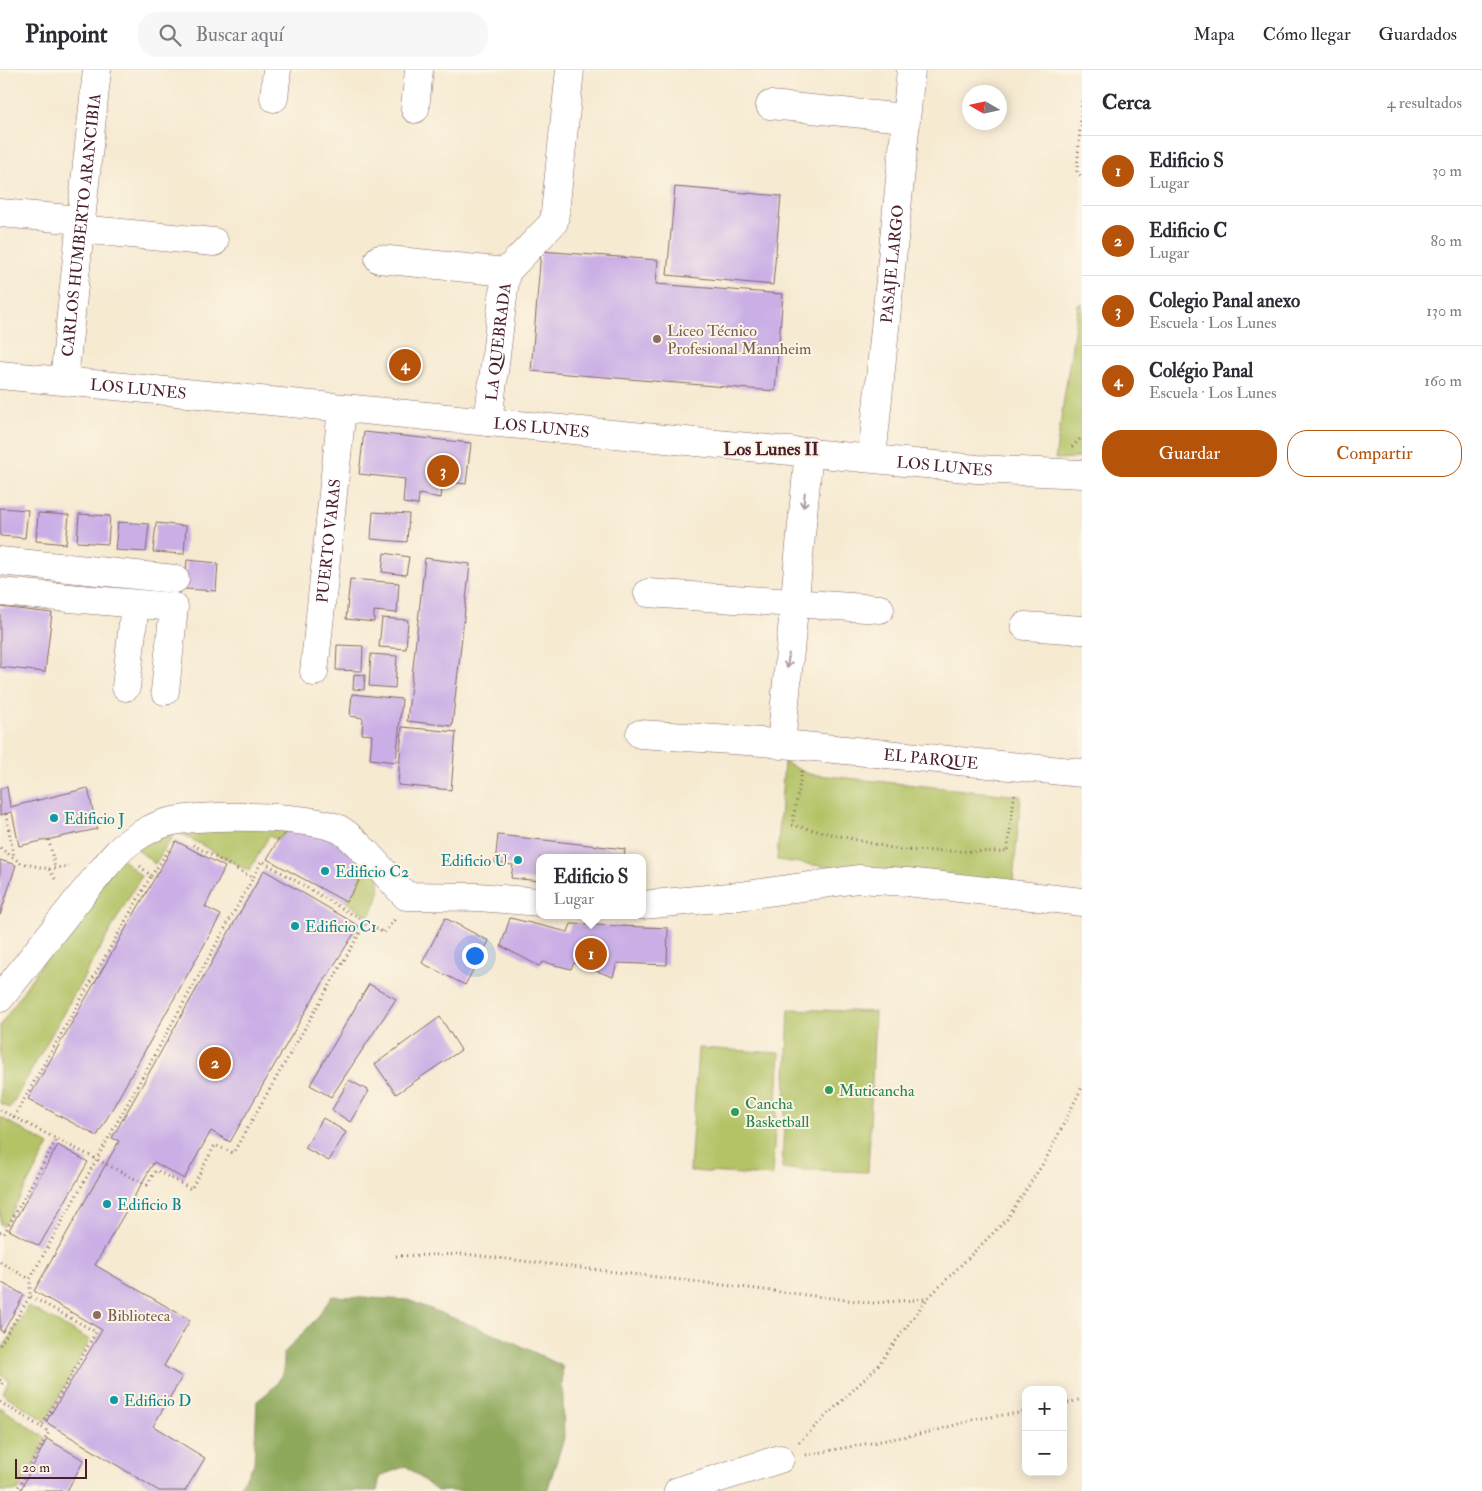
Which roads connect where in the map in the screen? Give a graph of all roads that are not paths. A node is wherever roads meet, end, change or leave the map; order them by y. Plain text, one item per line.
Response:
1 (97, 70) edge
2 (277, 70) edge
3 (419, 70) edge
4 (570, 70) edge
5 (911, 70) edge
6 (274, 98) dead end
7 (770, 105) dead end
8 (415, 109) dead end
9 (905, 118) junction
10 (0, 213) edge
11 (81, 224) junction
12 (214, 242) dead end
13 (379, 259) dead end
14 (506, 272) junction
15 (0, 375) edge
16 (64, 380) junction
17 (342, 410) junction
18 (488, 422) junction
19 (809, 451) junction
20 (872, 458) junction
21 (1082, 474) edge
22 (0, 561) edge
23 (174, 580) dead end
24 (0, 592) edge
25 (648, 594) dead end
26 (135, 604) junction
27 (794, 604) junction
28 (880, 608) dead end
29 (1025, 626) dead end
30 (1082, 630) edge
31 (314, 672) dead end
32 (126, 687) dead end
33 (165, 691) dead end
34 (640, 734) dead end
35 (794, 747) junction
36 (1082, 773) edge
37 (536, 902) edge
38 (1082, 902) edge
39 (646, 905) edge
40 (0, 998) edge
41 (780, 1459) road end
42 (678, 1491) edge

1 - 11 street, CARLOS HUMBERTO ARANCIBIA
2 - 6 street
3 - 8 street
4 - 14 street, LA QUEBRADA
5 - 9 street, PASAJE LARGO
7 - 9 street
9 - 20 street, PASAJE LARGO
10 - 11 street
11 - 12 street
11 - 16 street, CARLOS HUMBERTO ARANCIBIA
13 - 14 street
14 - 18 street, LA QUEBRADA
15 - 16 street, LOS LUNES
16 - 17 street, LOS LUNES
17 - 18 street, LOS LUNES
17 - 31 street, PUERTO VARAS
18 - 19 street, LOS LUNES
19 - 20 street, LOS LUNES
19 -> 27 street
20 - 21 street, LOS LUNES
22 - 23 street
24 - 26 street
25 - 27 street
26 - 32 street
26 - 33 street
27 - 28 street
27 -> 35 street
29 - 30 street
34 - 35 street, EL PARQUE
35 - 36 street, EL PARQUE
37 - 40 street
38 - 39 street
41 - 42 street

